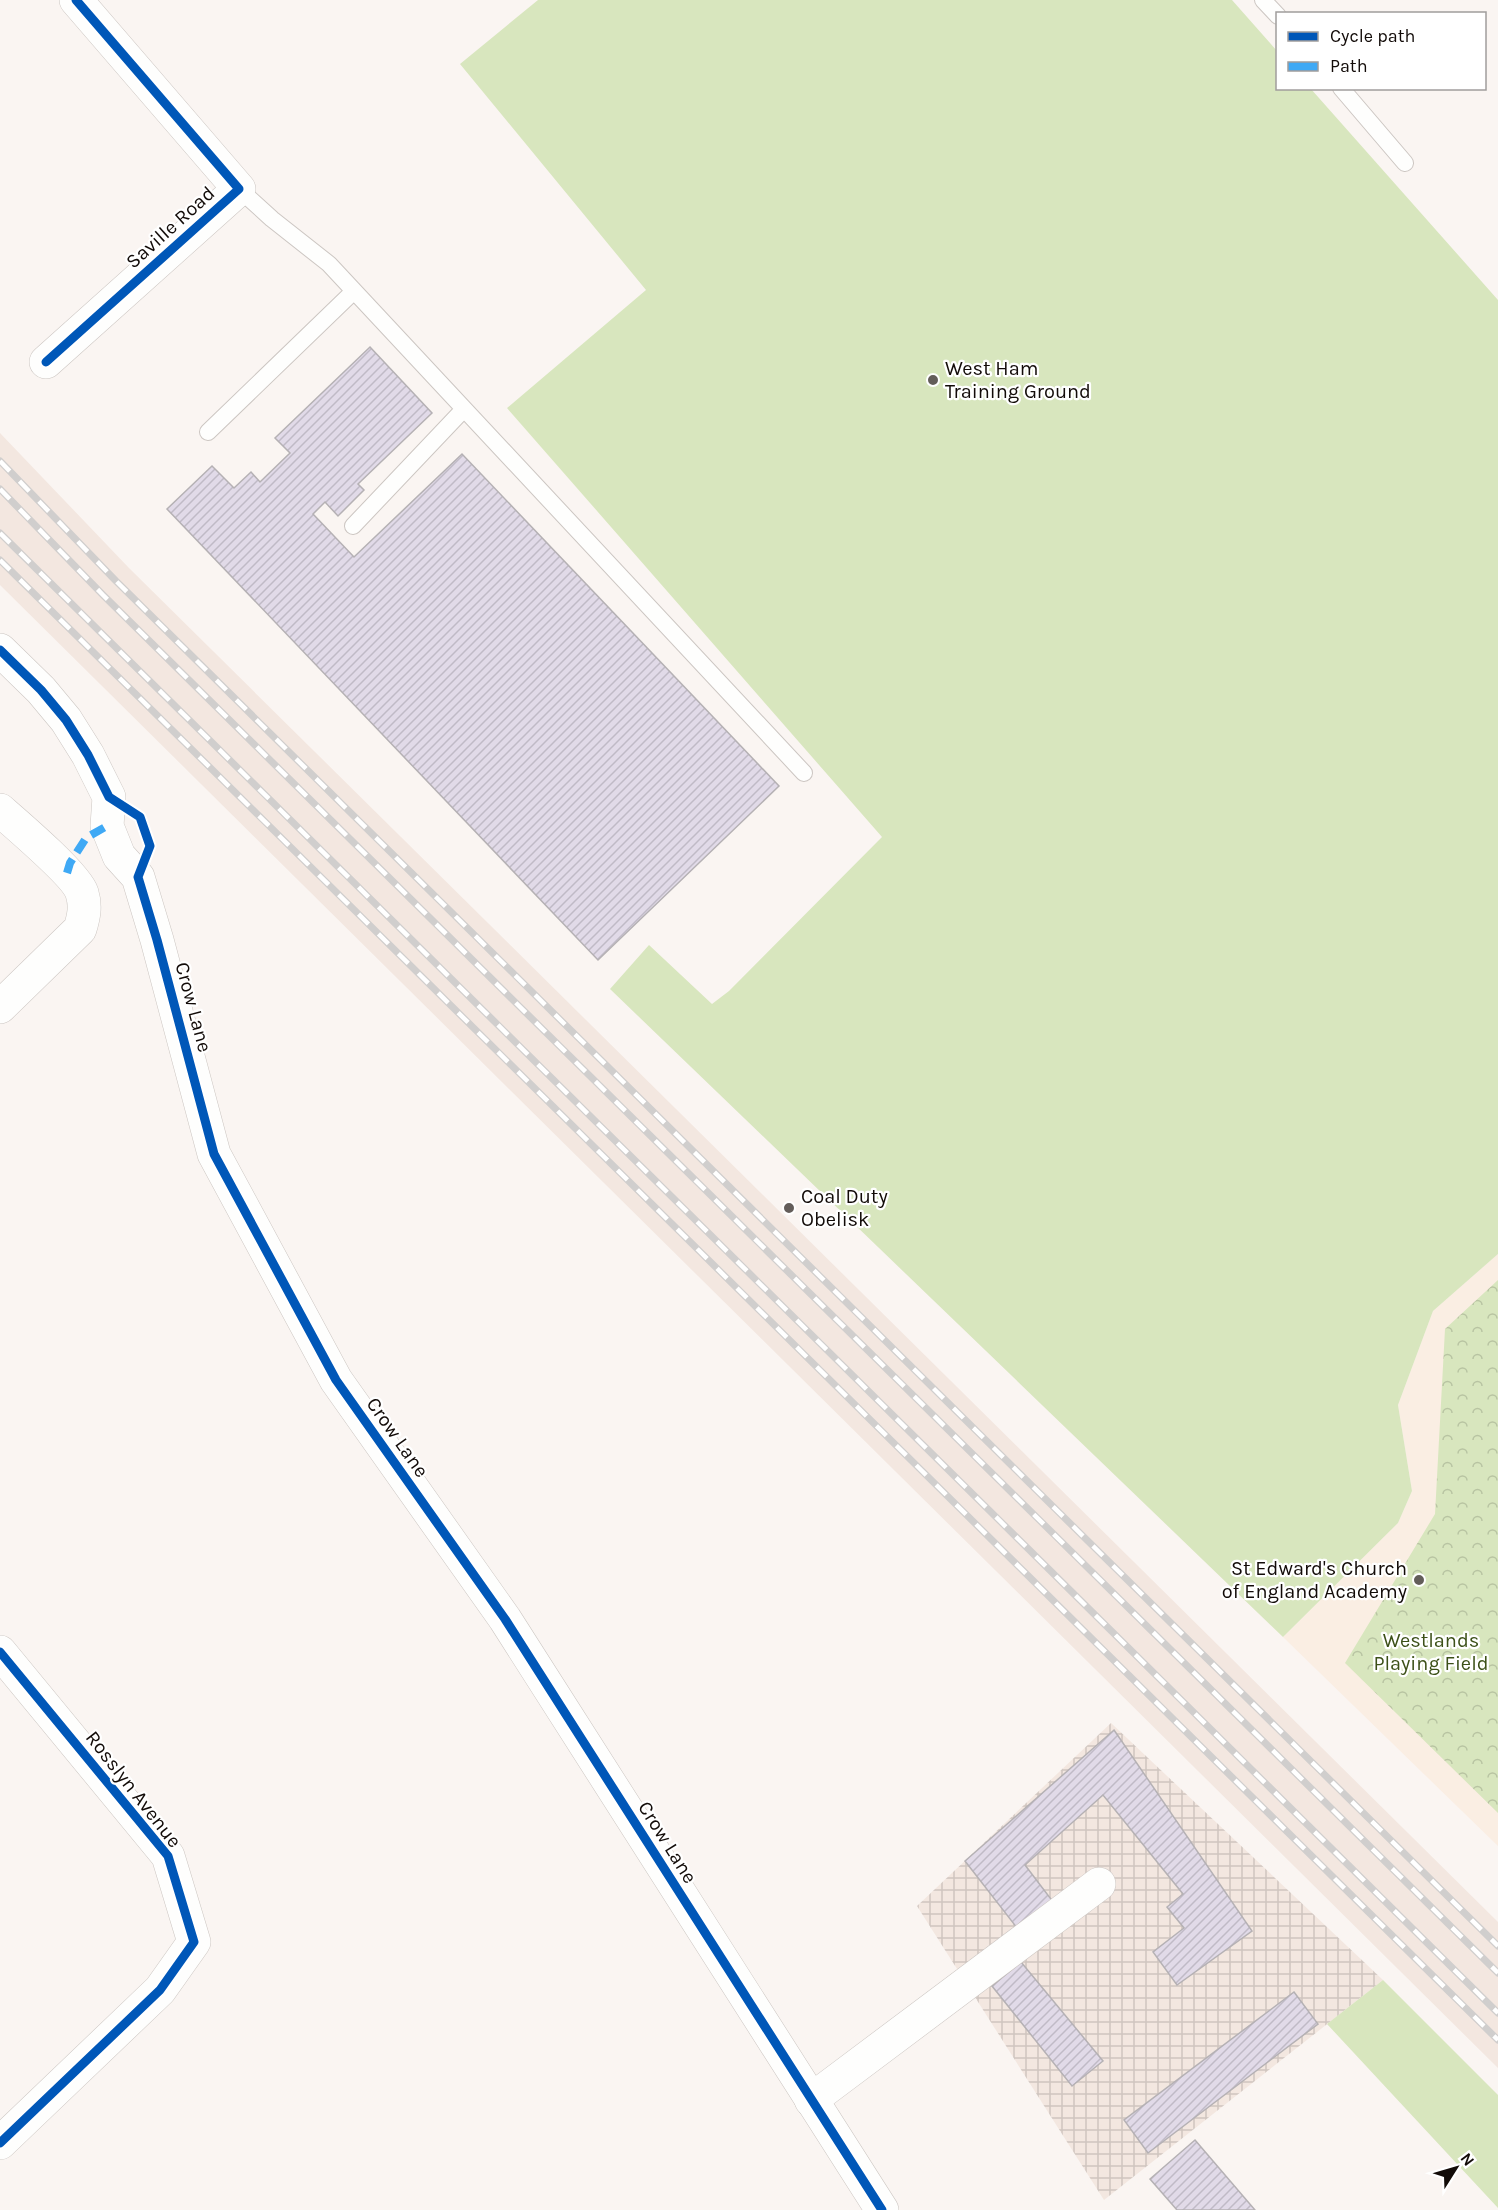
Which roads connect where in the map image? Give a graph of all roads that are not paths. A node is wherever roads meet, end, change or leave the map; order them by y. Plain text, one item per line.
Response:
1 (76, 0) edge
2 (1263, 0) edge
3 (1276, 14) edge
4 (1343, 90) edge
5 (1405, 163) dead end
6 (239, 189) junction
7 (354, 291) junction
8 (46, 362) dead end
9 (464, 409) junction
10 (208, 432) dead end
11 (353, 526) dead end
12 (0, 650) edge
13 (804, 773) dead end
14 (0, 810) edge
15 (0, 1007) edge
16 (0, 1652) edge
17 (1100, 1884) dead end
18 (811, 2100) junction
19 (0, 2143) edge
20 (882, 2210) edge

1 - 6 street, Saville Road
2 - 3 lane
4 - 5 lane
6 - 7 lane
6 - 8 street, Saville Road
7 - 9 lane
7 - 10 lane
9 - 11 lane
9 - 13 lane
12 - 18 street, Crow Lane
14 - 15 street
16 - 19 street, Rosslyn Avenue
17 - 18 street
18 - 20 street, Crow Lane

